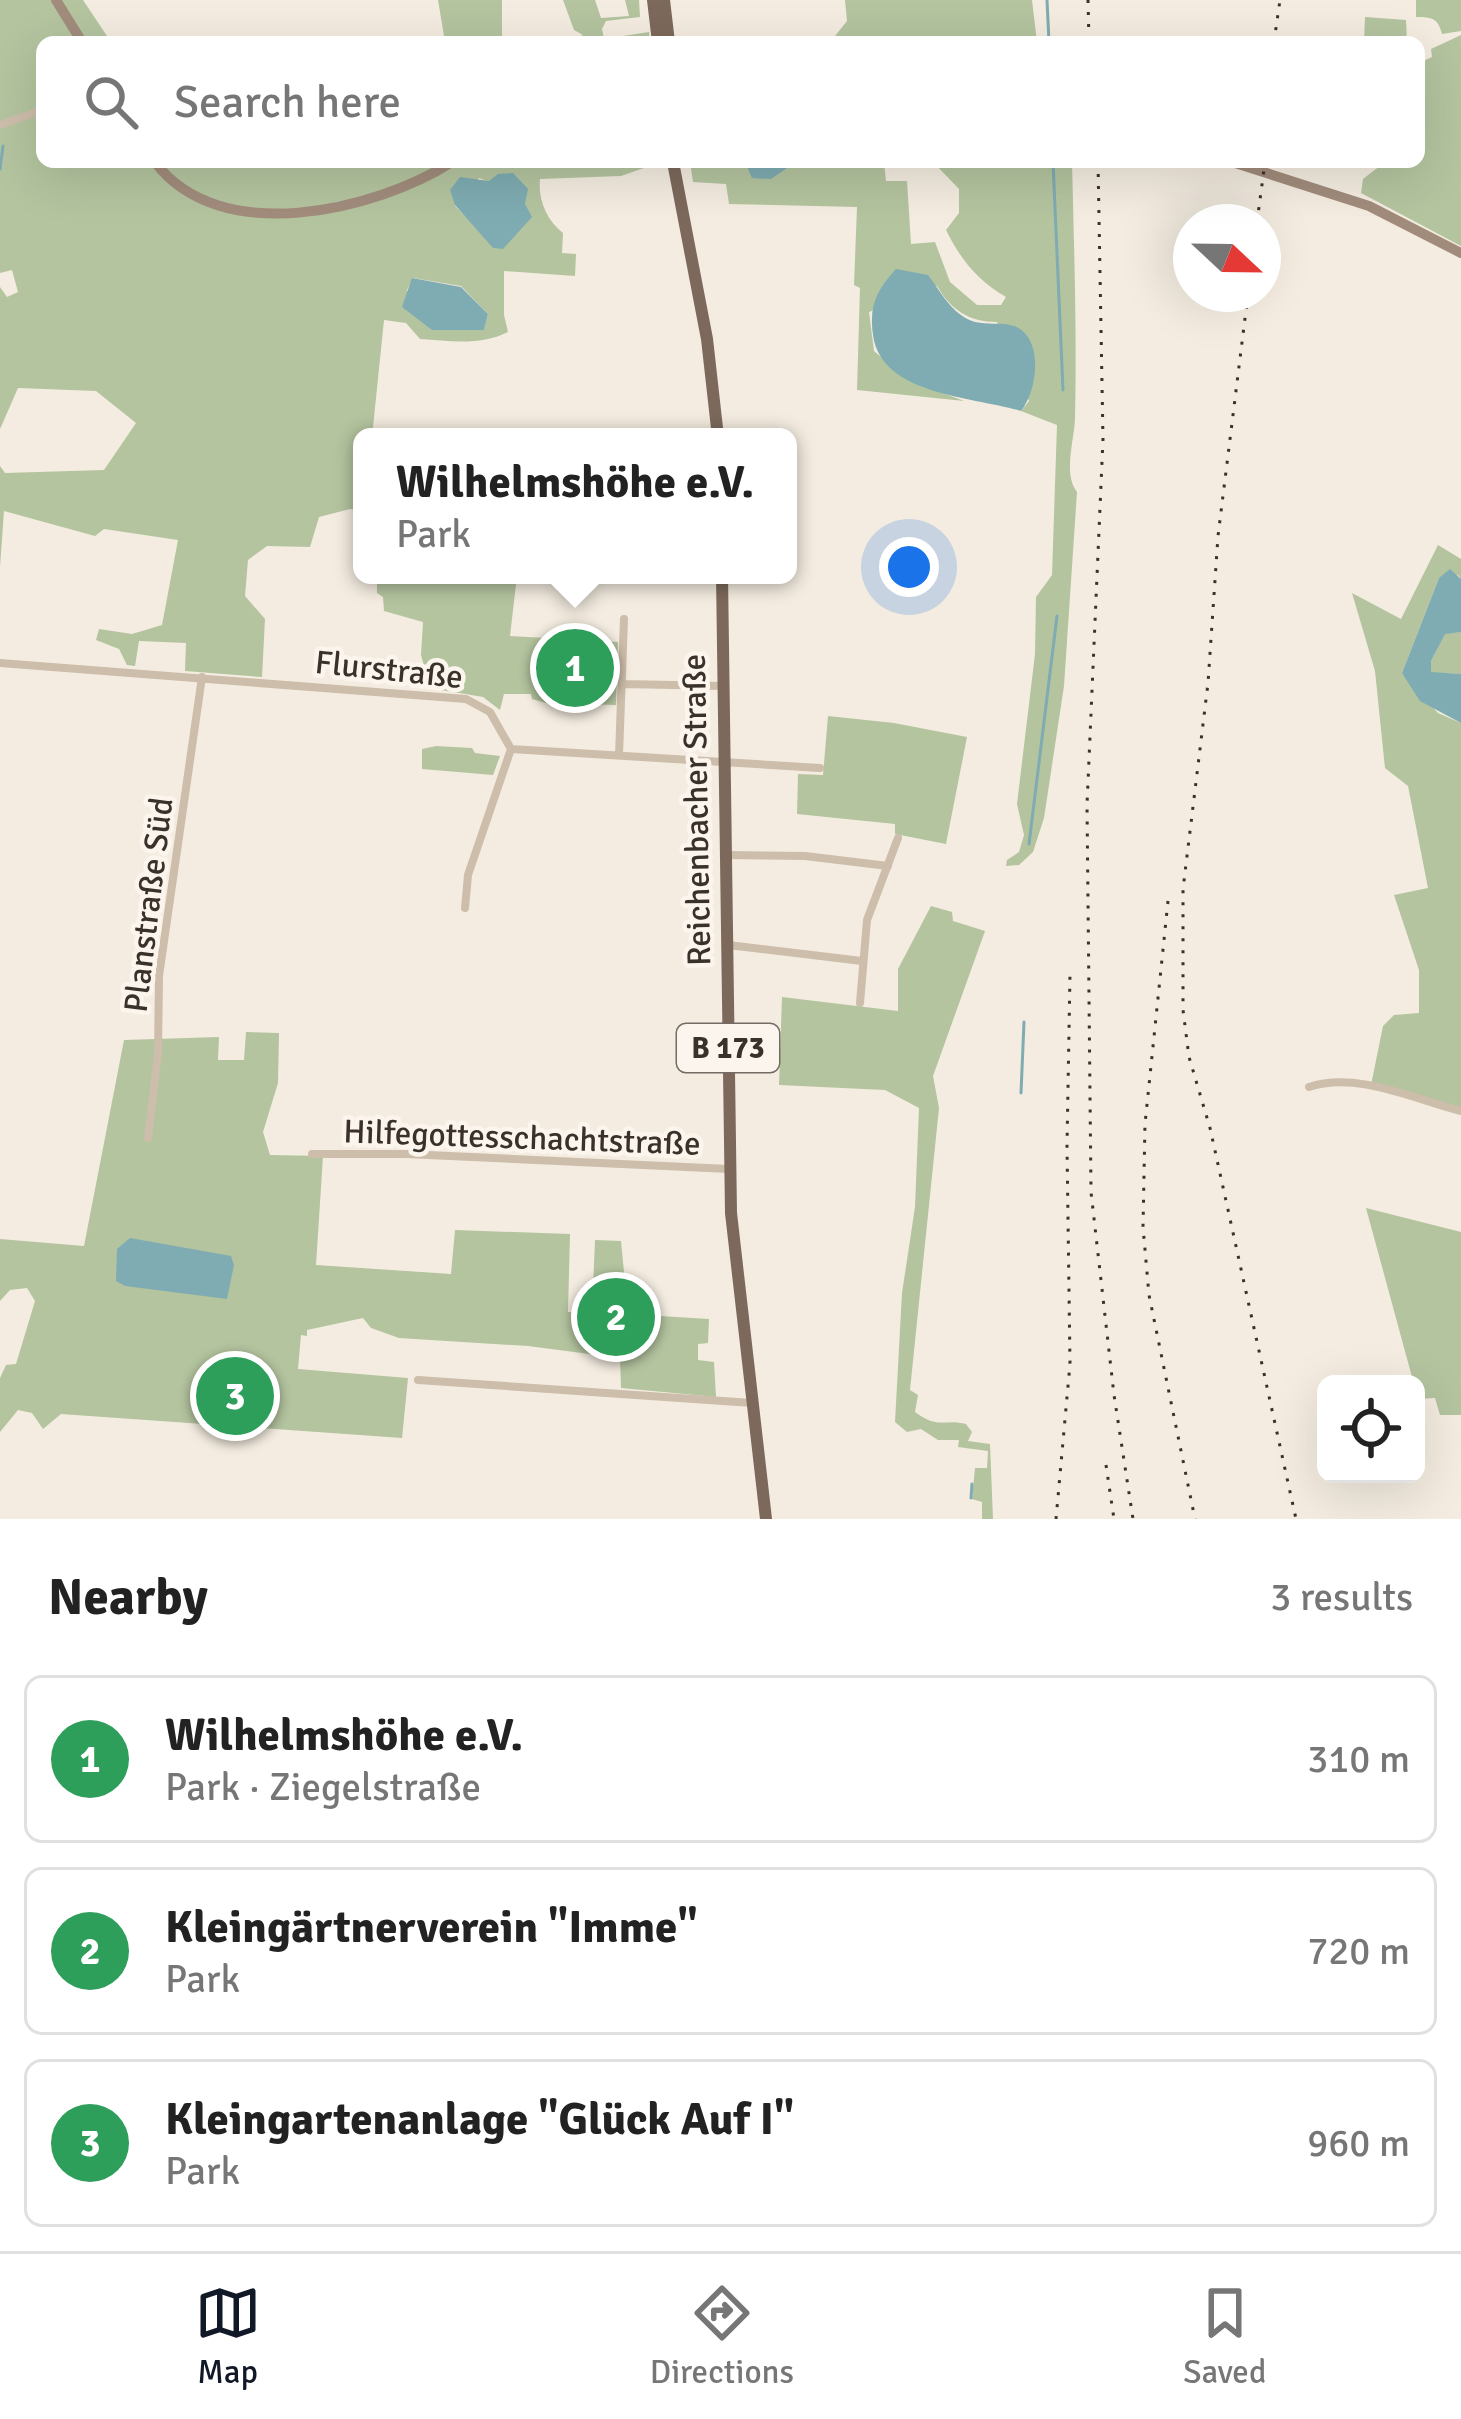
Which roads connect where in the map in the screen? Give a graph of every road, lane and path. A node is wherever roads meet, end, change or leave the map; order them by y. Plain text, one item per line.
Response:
1 (56, 0) edge
2 (653, 0) edge
3 (664, 0) edge
4 (78, 36) edge
5 (657, 36) edge
6 (668, 36) edge
7 (36, 112) edge
8 (0, 125) edge
9 (161, 168) edge
10 (441, 168) edge
11 (677, 168) edge
12 (1251, 168) edge
13 (1461, 253) edge
14 (717, 428) edge
15 (722, 584) edge
16 (624, 619) dead end
17 (0, 663) edge
18 (202, 677) junction
19 (622, 684) junction
20 (723, 686) junction
21 (511, 749) junction
22 (619, 755) junction
23 (724, 762) junction
24 (820, 768) dead end
25 (898, 838) dead end
26 (725, 855) junction
27 (887, 866) junction
28 (465, 908) dead end
29 (726, 945) junction
30 (862, 961) junction
31 (860, 1003) dead end
32 (1309, 1087) dead end
33 (1461, 1112) edge
34 (148, 1138) dead end
35 (313, 1154) dead end
36 (729, 1169) junction
37 (418, 1380) dead end
38 (752, 1403) junction
39 (766, 1519) edge

1 - 4 main road
2 - 5 main road
3 - 6 main road
7 - 8 street
9 - 10 main road
11 - 14 main road
12 - 13 main road
15 - 20 main road, Reichenbacher Straße / B 173
16 - 19 street
17 - 18 street, Flurstraße
18 - 21 street, Flurstraße
18 - 34 street, Planstraße Süd
19 - 20 street
19 - 22 street
20 - 23 main road, Reichenbacher Straße / B 173
21 - 22 street
21 - 28 street
22 - 23 street
23 - 24 street
23 - 26 main road, Reichenbacher Straße / B 173
25 - 27 street
26 - 27 street
26 - 29 main road, Reichenbacher Straße / B 173
27 - 30 street
29 - 30 street
29 - 36 main road, Reichenbacher Straße / B 173
30 - 31 street
32 - 33 street
35 - 36 street, Hilfegottesschachtstraße
36 - 38 main road, Reichenbacher Straße / B 173
37 - 38 street
38 - 39 main road, Reichenbacher Straße / B 173

